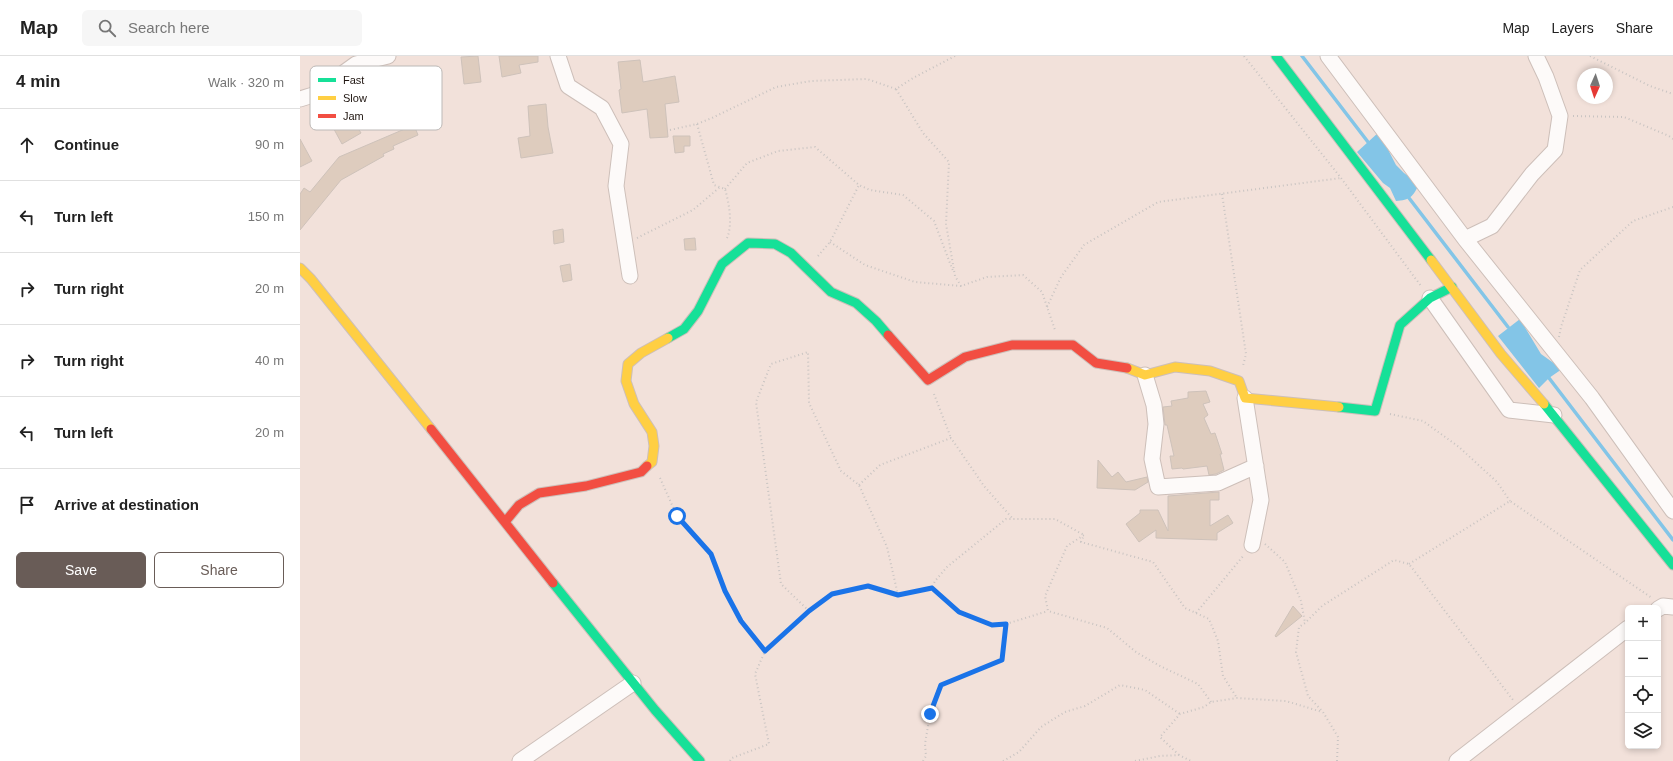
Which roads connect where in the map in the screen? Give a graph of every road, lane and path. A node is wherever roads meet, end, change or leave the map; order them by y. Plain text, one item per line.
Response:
1 (388, 56) edge
2 (558, 56) edge
3 (955, 56) edge
4 (1244, 56) edge
5 (1276, 56) edge
6 (1328, 56) edge
7 (1536, 56) edge
8 (1590, 56) edge
9 (353, 66) edge
10 (896, 89) junction
11 (1673, 94) edge
12 (310, 96) edge
13 (300, 99) edge
14 (1560, 116) junction
15 (697, 124) junction
16 (670, 130) dead end
17 (1673, 139) edge
18 (1341, 178) junction
19 (859, 185) junction
20 (720, 187) junction
21 (725, 189) junction
22 (1222, 194) junction
23 (1673, 207) edge
24 (727, 239) dead end
25 (1465, 239) junction
26 (830, 242) junction
27 (626, 244) junction
28 (300, 268) edge
29 (806, 269) junction
30 (630, 276) dead end
31 (955, 276) junction
32 (961, 286) junction
33 (1452, 287) junction
34 (1430, 298) junction
35 (1047, 307) junction
36 (1055, 332) dead end
37 (1557, 353) junction
38 (1145, 375) junction
39 (928, 380) junction
40 (1239, 381) junction
41 (1245, 398) junction
42 (1374, 411) junction
43 (1554, 415) junction
44 (951, 438) junction
45 (1256, 466) junction
46 (645, 468) junction
47 (859, 485) junction
48 (1510, 501) junction
49 (1673, 511) edge
50 (1013, 519) junction
51 (505, 522) junction
52 (1084, 535) junction
53 (1252, 545) junction
54 (1409, 564) junction
55 (1673, 565) edge
56 (932, 588) junction
57 (898, 595) junction
58 (1665, 607) edge
59 (809, 611) junction
60 (1048, 611) junction
61 (1196, 613) junction
62 (1305, 623) junction
63 (1006, 624) junction
64 (1625, 630) edge
65 (765, 651) junction
66 (633, 683) junction
67 (1238, 698) junction
68 (1211, 702) junction
69 (1522, 711) junction
70 (1323, 712) junction
71 (1180, 714) junction
72 (1179, 755) junction
73 (520, 761) edge
74 (700, 761) edge
75 (730, 761) edge
76 (923, 761) edge
77 (1003, 761) edge
78 (1135, 761) edge
79 (1191, 761) edge
80 (1337, 761) edge
81 (1457, 761) edge

1 - 9 street
2 - 27 street
3 - 10 path
4 - 18 path
5 - 33 street
6 - 25 street
7 - 14 street
8 - 11 path
10 - 15 path
10 - 31 path
12 - 13 street
14 - 17 path
14 - 25 street
15 - 16 path
15 - 20 path
18 - 22 path
18 - 34 path
19 - 21 path
19 - 26 path
19 - 31 path
20 - 21 path
20 - 27 path
21 - 24 path
22 - 35 path
22 - 40 path
23 - 37 path
25 - 37 street
26 - 29 path
26 - 32 path
27 - 30 street
28 - 51 street
29 - 39 street
29 - 46 street
31 - 32 path
32 - 35 path
33 - 34 street
33 - 43 street
34 - 42 street
34 - 43 street
35 - 36 path
37 - 49 street
38 - 39 street
38 - 40 street
38 - 45 street
39 - 44 path
40 - 41 street
41 - 42 street
41 - 45 street
42 - 48 path
43 - 55 street
44 - 47 path
44 - 50 path
45 - 53 street
46 - 51 street
46 - 65 path
47 - 57 path
47 - 59 path
48 - 54 path
48 - 58 path
50 - 52 path
50 - 56 path
51 - 66 street
52 - 60 path
52 - 61 path
53 - 61 path
53 - 62 path
54 - 62 path
54 - 69 path
56 - 57 path
56 - 63 path
57 - 59 path
59 - 65 path
60 - 63 path
60 - 68 path
61 - 67 path
62 - 70 path
63 - 76 path
64 - 69 street
65 - 75 path
66 - 73 street
66 - 74 street
67 - 68 path
67 - 70 path
68 - 71 path
69 - 81 street
70 - 80 path
71 - 72 path
71 - 77 path
72 - 78 path
72 - 79 path

